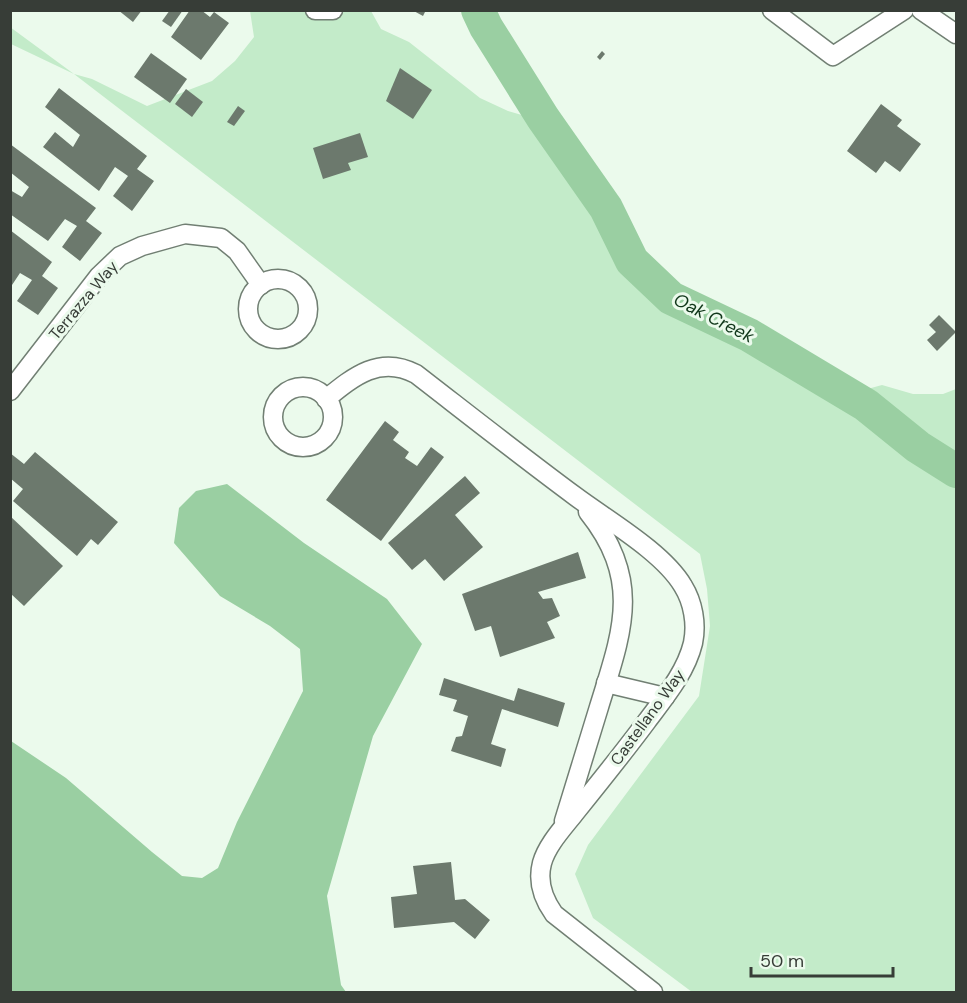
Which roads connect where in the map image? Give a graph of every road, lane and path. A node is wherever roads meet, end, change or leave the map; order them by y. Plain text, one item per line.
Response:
1 (315, 10) edge
2 (333, 10) edge
3 (772, 10) edge
4 (904, 10) edge
5 (921, 10) edge
6 (957, 34) edge
7 (261, 285) dead end
8 (10, 391) edge
9 (326, 399) dead end
10 (574, 496) junction
11 (606, 683) junction
12 (665, 697) junction
13 (561, 832) junction
14 (653, 993) edge

1 - 2 street
3 - 4 street
5 - 6 street
7 - 8 street, Terrazza Way
9 - 10 street, Castellano Way
10 - 11 street, Castellano Way
10 - 12 street, Castellano Way
11 - 12 street
11 - 13 street, Castellano Way
12 - 13 street, Castellano Way
13 - 14 street, Castellano Way

